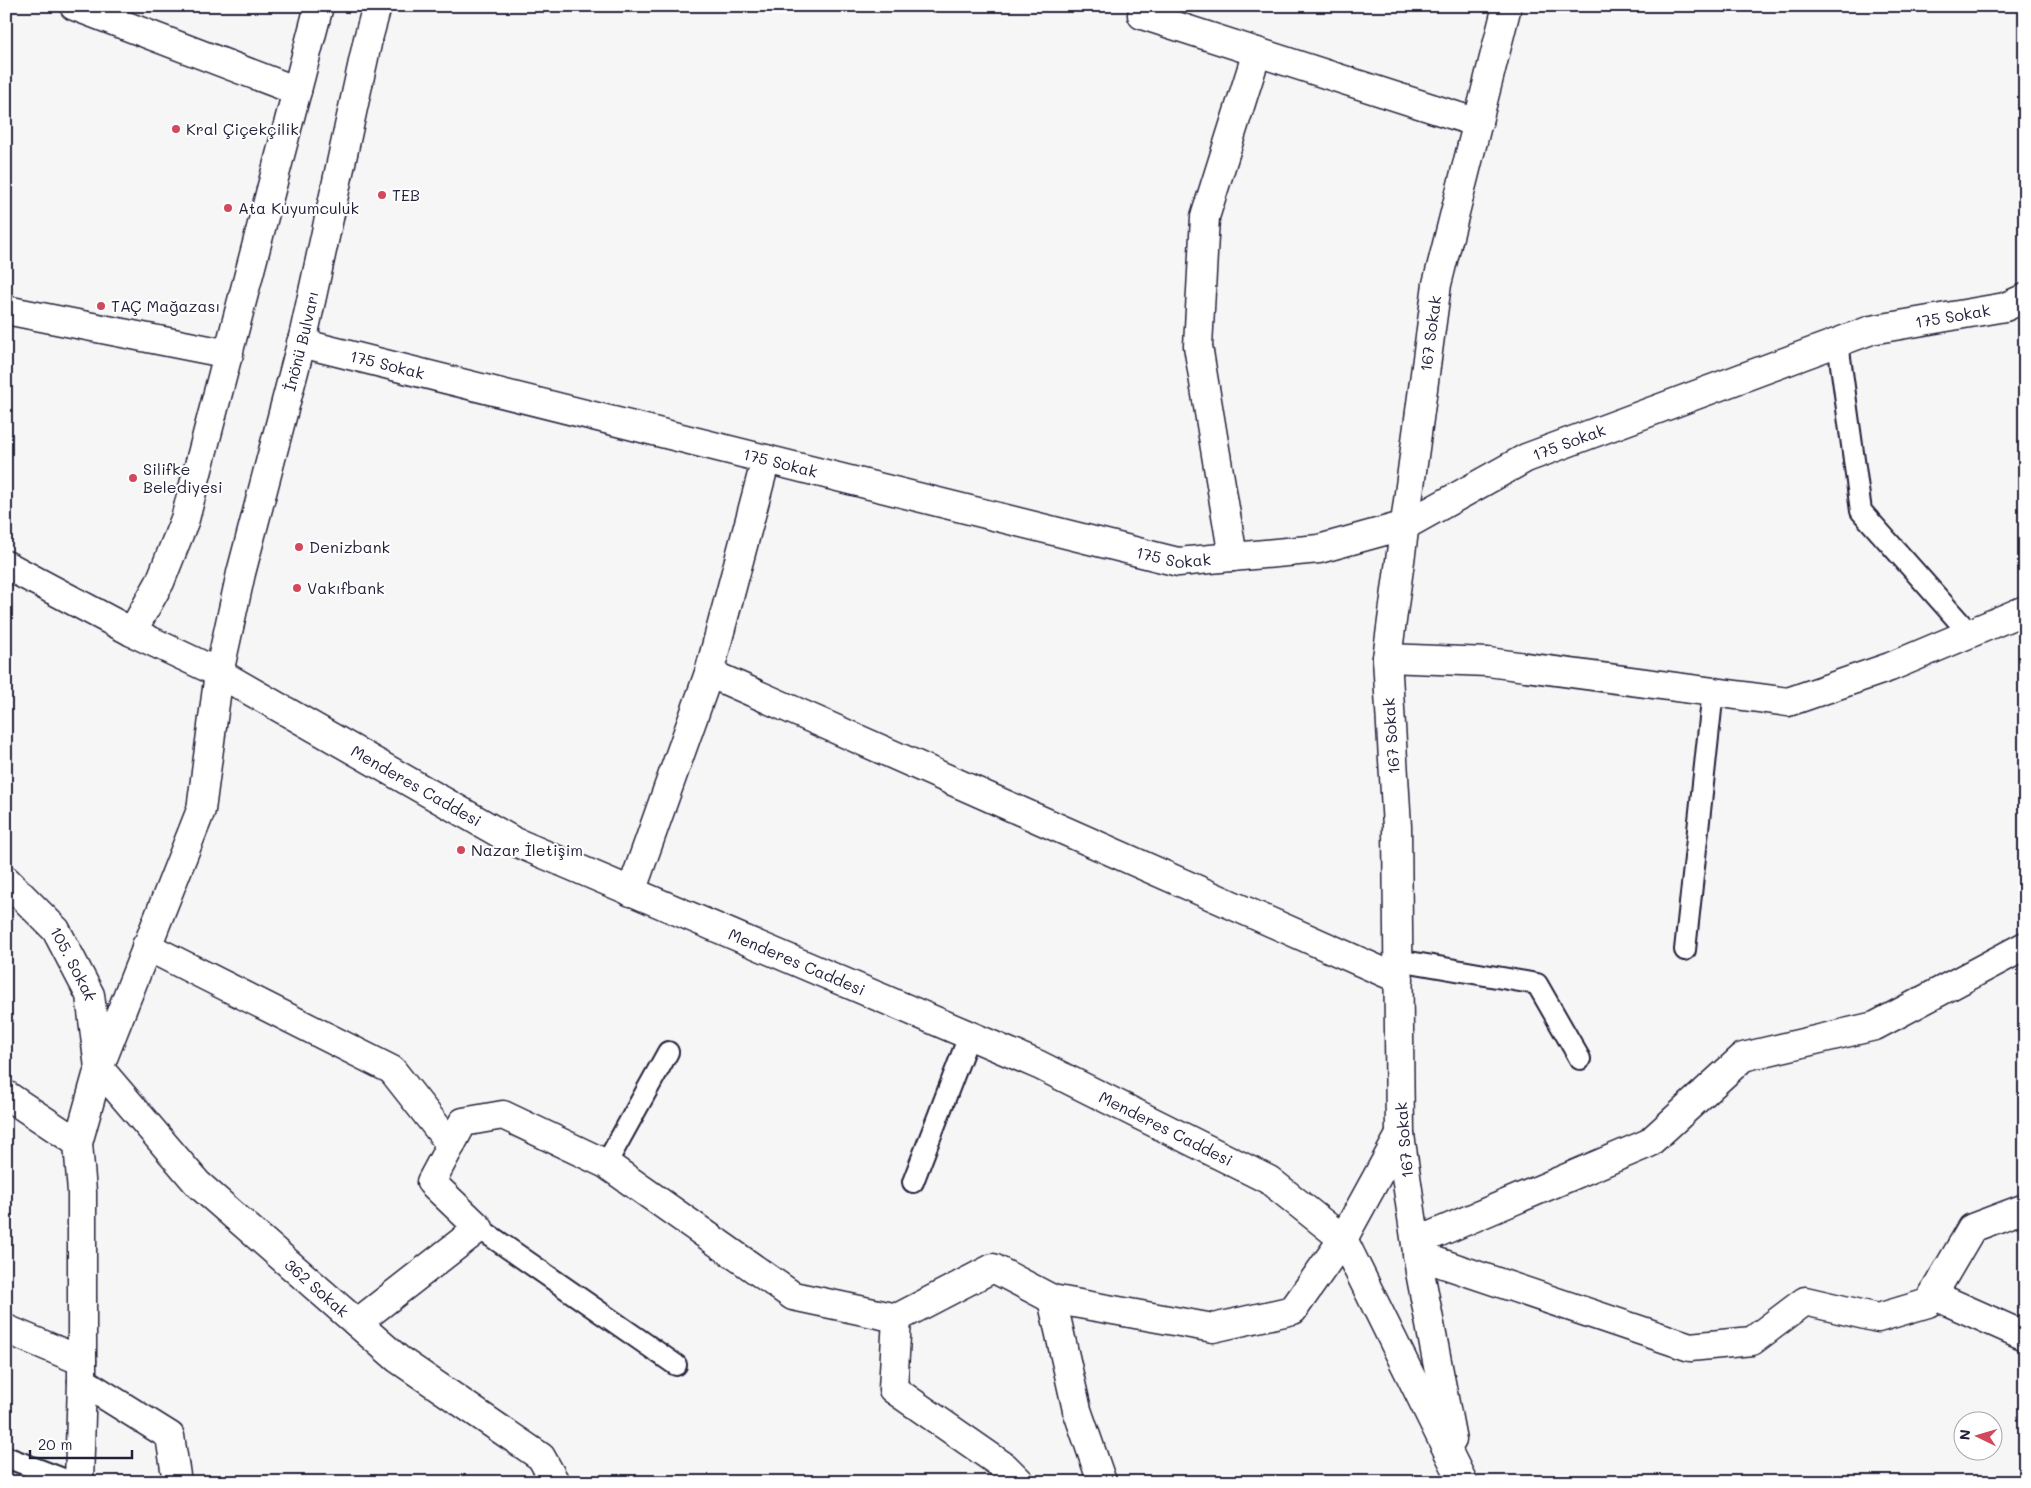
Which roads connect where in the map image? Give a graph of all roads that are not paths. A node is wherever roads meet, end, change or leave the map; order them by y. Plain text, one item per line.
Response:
1 (74, 6) edge
2 (319, 6) edge
3 (377, 6) edge
4 (1507, 6) edge
5 (123, 15) edge
6 (1142, 15) dead end
7 (1257, 52) junction
8 (297, 92) junction
9 (1478, 123) junction
10 (2025, 298) edge
11 (6, 310) edge
12 (301, 343) junction
13 (1838, 343) junction
14 (229, 354) junction
15 (766, 459) junction
16 (1406, 524) junction
17 (1233, 557) junction
18 (6, 565) edge
19 (2025, 610) edge
20 (132, 632) junction
21 (1970, 634) junction
22 (1386, 658) junction
23 (219, 673) junction
24 (710, 673) junction
25 (1713, 691) junction
26 (6, 880) edge
27 (631, 892) junction
28 (146, 946) junction
29 (2025, 946) edge
30 (1685, 950) dead end
31 (1398, 969) junction
32 (970, 1036) junction
33 (668, 1052) dead end
34 (1580, 1059) dead end
35 (99, 1068) junction
36 (6, 1095) edge
37 (1400, 1135) junction
38 (78, 1143) junction
39 (451, 1145) junction
40 (606, 1164) junction
41 (913, 1182) dead end
42 (2025, 1208) edge
43 (479, 1228) junction
44 (1343, 1239) junction
45 (1417, 1248) junction
46 (1933, 1295) junction
47 (1052, 1299) junction
48 (897, 1318) junction
49 (357, 1323) junction
50 (6, 1329) edge
51 (2025, 1336) edge
52 (676, 1365) dead end
53 (82, 1371) junction
54 (6, 1457) edge
55 (1460, 1477) edge
56 (71, 1482) edge
57 (79, 1482) edge
58 (177, 1482) edge
59 (555, 1482) edge
60 (1020, 1482) edge
61 (1102, 1482) edge

1 - 5 street
2 - 8 street
3 - 12 street, İnönü Bulvarı
4 - 9 street, 167 Sokak
5 - 8 street
6 - 7 street
7 - 9 street
7 - 17 street
8 - 14 street
9 - 16 street, 167 Sokak
10 - 13 street, 175 Sokak
11 - 14 street
12 - 15 street, 175 Sokak
12 - 23 street, İnönü Bulvarı
13 - 16 street, 175 Sokak
13 - 21 lane
14 - 20 street
15 - 17 street, 175 Sokak
15 - 24 street
16 - 17 street, 175 Sokak
16 - 22 street, 167 Sokak
18 - 20 street, Menderes Caddesi
19 - 21 street
20 - 23 street, Menderes Caddesi
21 - 25 street
22 - 25 street
22 - 31 street, 167 Sokak
23 - 27 street, Menderes Caddesi
23 - 28 street, İnönü Bulvarı
24 - 27 street
24 - 31 street
25 - 30 lane
26 - 35 street, 105. Sokak
27 - 32 street, Menderes Caddesi
28 - 35 street, İnönü Bulvarı
28 - 39 street
29 - 45 street
31 - 34 lane
31 - 37 street, 167 Sokak
32 - 41 lane
32 - 44 street, Menderes Caddesi
33 - 40 lane
35 - 38 street, İnönü Bulvarı
35 - 49 street, 362 Sokak
36 - 38 street
37 - 44 street
37 - 45 street, 167 Sokak
38 - 53 street
39 - 40 street
39 - 43 street
40 - 48 street
42 - 46 street
43 - 49 street
43 - 52 lane
44 - 47 street
44 - 55 street, Menderes Caddesi
45 - 46 street
45 - 55 street, 167 Sokak
46 - 51 street
47 - 48 street
47 - 61 street
48 - 60 street
49 - 59 street, 362 Sokak
50 - 53 street
53 - 57 street
53 - 58 street
54 - 56 lane

